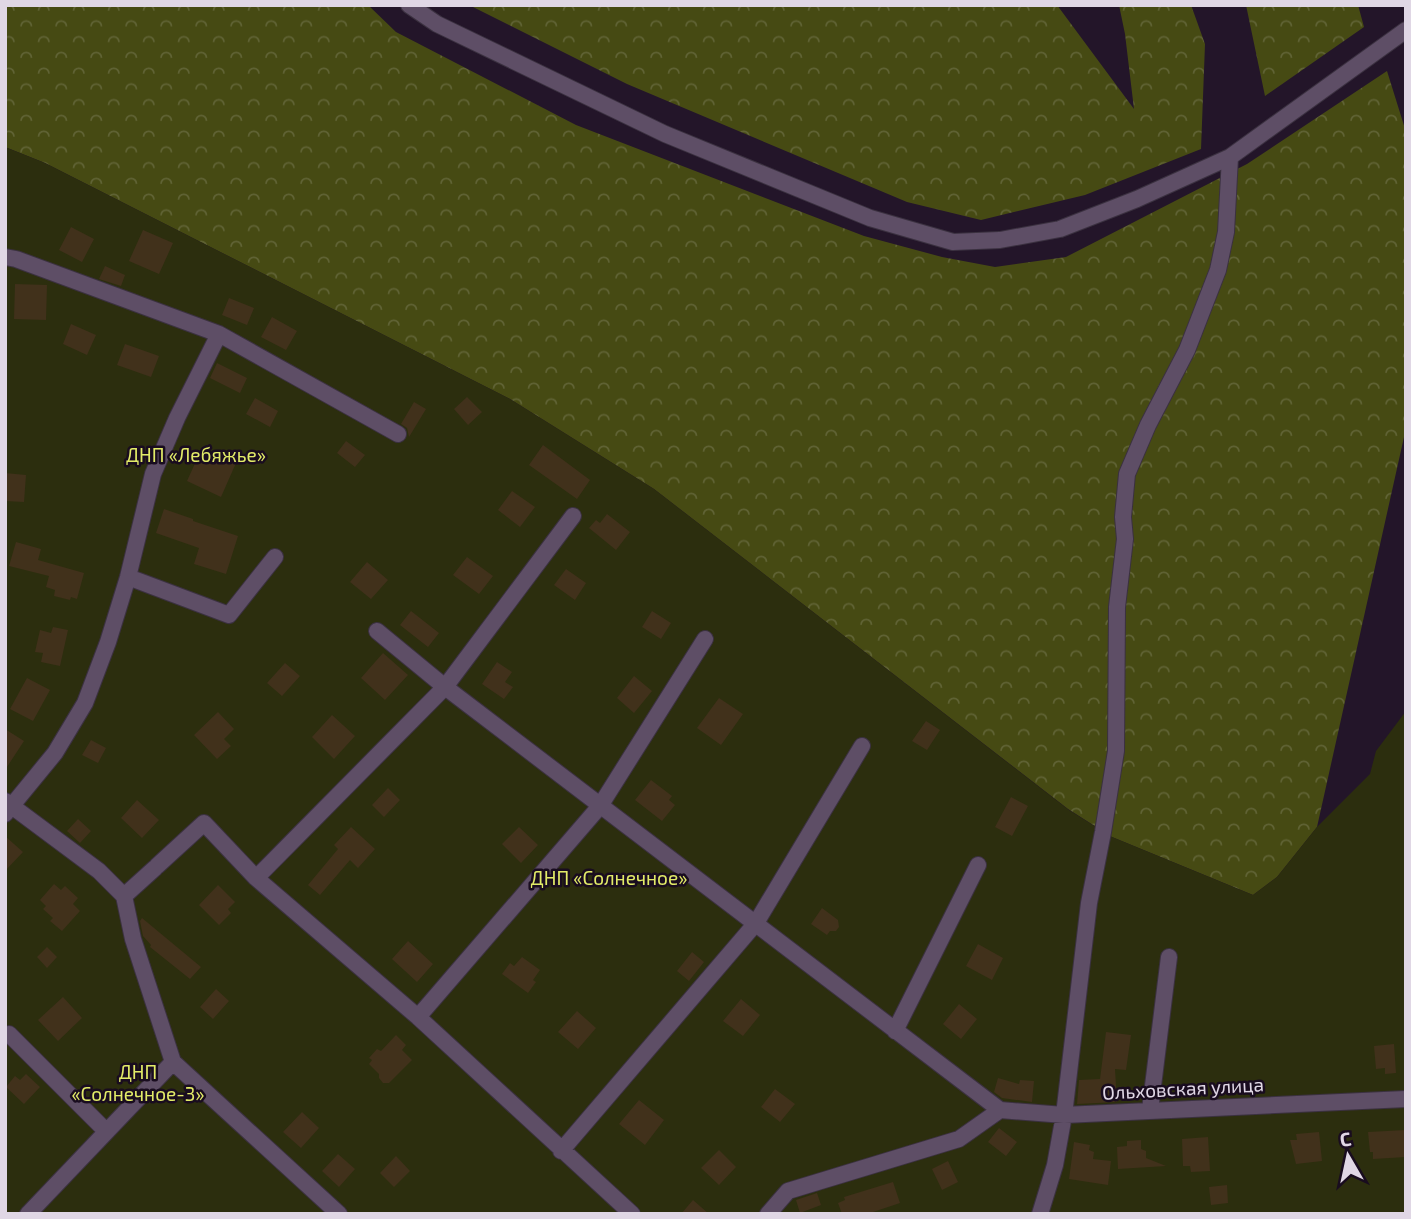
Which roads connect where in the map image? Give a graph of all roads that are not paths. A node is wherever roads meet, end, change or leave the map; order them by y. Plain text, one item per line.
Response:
1 (409, 5) edge
2 (1406, 30) edge
3 (1230, 157) junction
4 (5, 257) edge
5 (219, 334) junction
6 (398, 434) dead end
7 (573, 516) dead end
8 (275, 556) dead end
9 (128, 577) junction
10 (377, 631) dead end
11 (705, 639) dead end
12 (445, 687) junction
13 (862, 746) dead end
14 (8, 806) edge
15 (600, 806) junction
16 (978, 865) dead end
17 (256, 877) junction
18 (124, 895) junction
19 (756, 923) junction
20 (1169, 957) dead end
21 (418, 1017) junction
22 (895, 1031) junction
23 (9, 1034) dead end
24 (173, 1062) junction
25 (1406, 1099) edge
26 (1000, 1110) junction
27 (1150, 1111) junction
28 (1064, 1115) junction
29 (106, 1131) junction
30 (561, 1151) junction
31 (28, 1214) edge
32 (339, 1214) edge
33 (632, 1214) edge
34 (768, 1214) edge
35 (1040, 1214) edge

1 - 3 street
2 - 3 street
3 - 28 street
4 - 5 street
5 - 6 street
5 - 9 street
7 - 12 street
8 - 9 street
9 - 14 street
10 - 12 street
11 - 15 street
12 - 15 street
12 - 17 street
13 - 19 street
14 - 18 street
15 - 19 street
15 - 21 street
16 - 22 street
17 - 18 street
17 - 21 street
18 - 24 street
19 - 22 street
19 - 30 street
20 - 27 street
21 - 30 street
22 - 26 street
23 - 29 street
24 - 29 street
24 - 32 street
25 - 27 street, Ольховская улица
26 - 28 street, Ольховская улица
26 - 34 street
27 - 28 street, Ольховская улица
28 - 35 street
29 - 31 street
30 - 33 street

